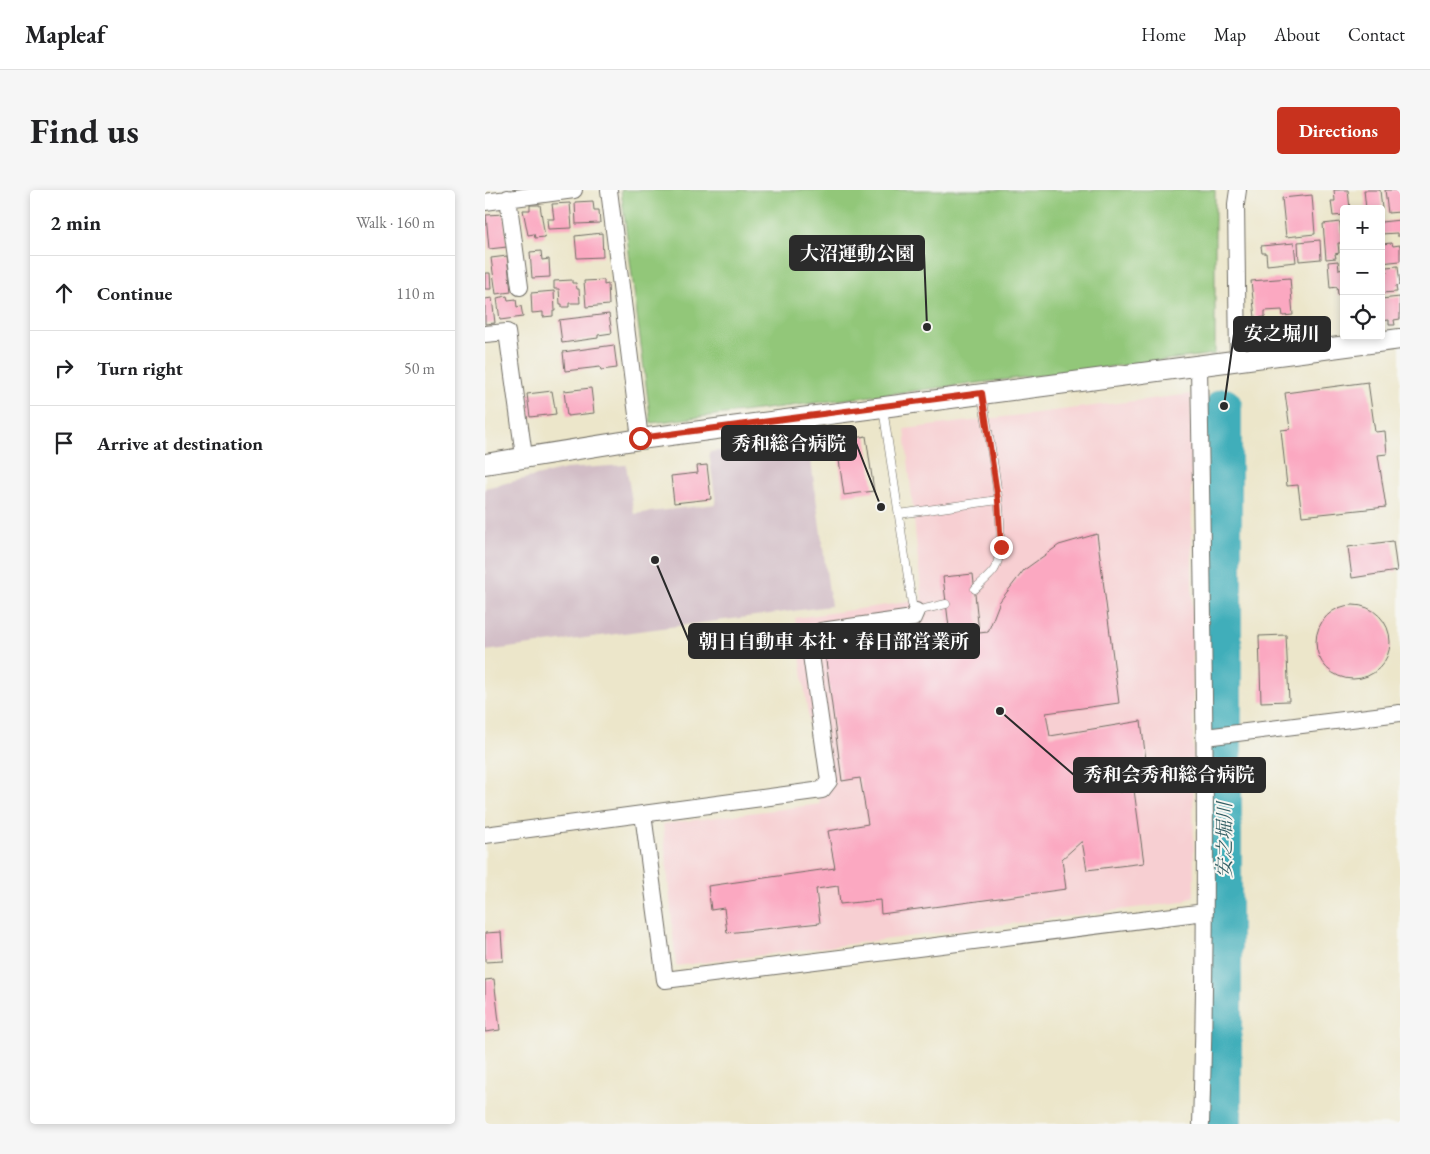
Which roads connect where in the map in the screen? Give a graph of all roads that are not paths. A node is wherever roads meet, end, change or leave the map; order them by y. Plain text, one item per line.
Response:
1 (574, 190) edge
2 (609, 190) edge
3 (1237, 190) edge
4 (508, 198) junction
5 (485, 202) edge
6 (520, 287) dead end
7 (485, 334) edge
8 (1400, 340) edge
9 (1238, 361) junction
10 (1199, 365) junction
11 (982, 393) junction
12 (883, 406) junction
13 (640, 438) junction
14 (524, 456) junction
15 (485, 464) edge
16 (998, 500) junction
17 (899, 514) junction
18 (975, 589) dead end
19 (946, 604) dead end
20 (916, 611) junction
21 (1400, 714) edge
22 (1205, 737) junction
23 (643, 814) junction
24 (485, 835) edge
25 (1205, 912) junction
26 (1201, 1124) edge

1 - 4 street
2 - 13 street
3 - 9 street
4 - 5 street
4 - 6 street
7 - 14 street
8 - 9 street
9 - 10 street
10 - 11 street
10 - 22 street
11 - 12 street
11 - 16 lane
12 - 13 street
12 - 17 lane
13 - 14 street
14 - 15 street
16 - 17 lane
16 - 18 lane
17 - 20 lane
19 - 20 lane
20 - 23 street
21 - 22 street
22 - 25 street
23 - 24 street
23 - 25 street
25 - 26 street

